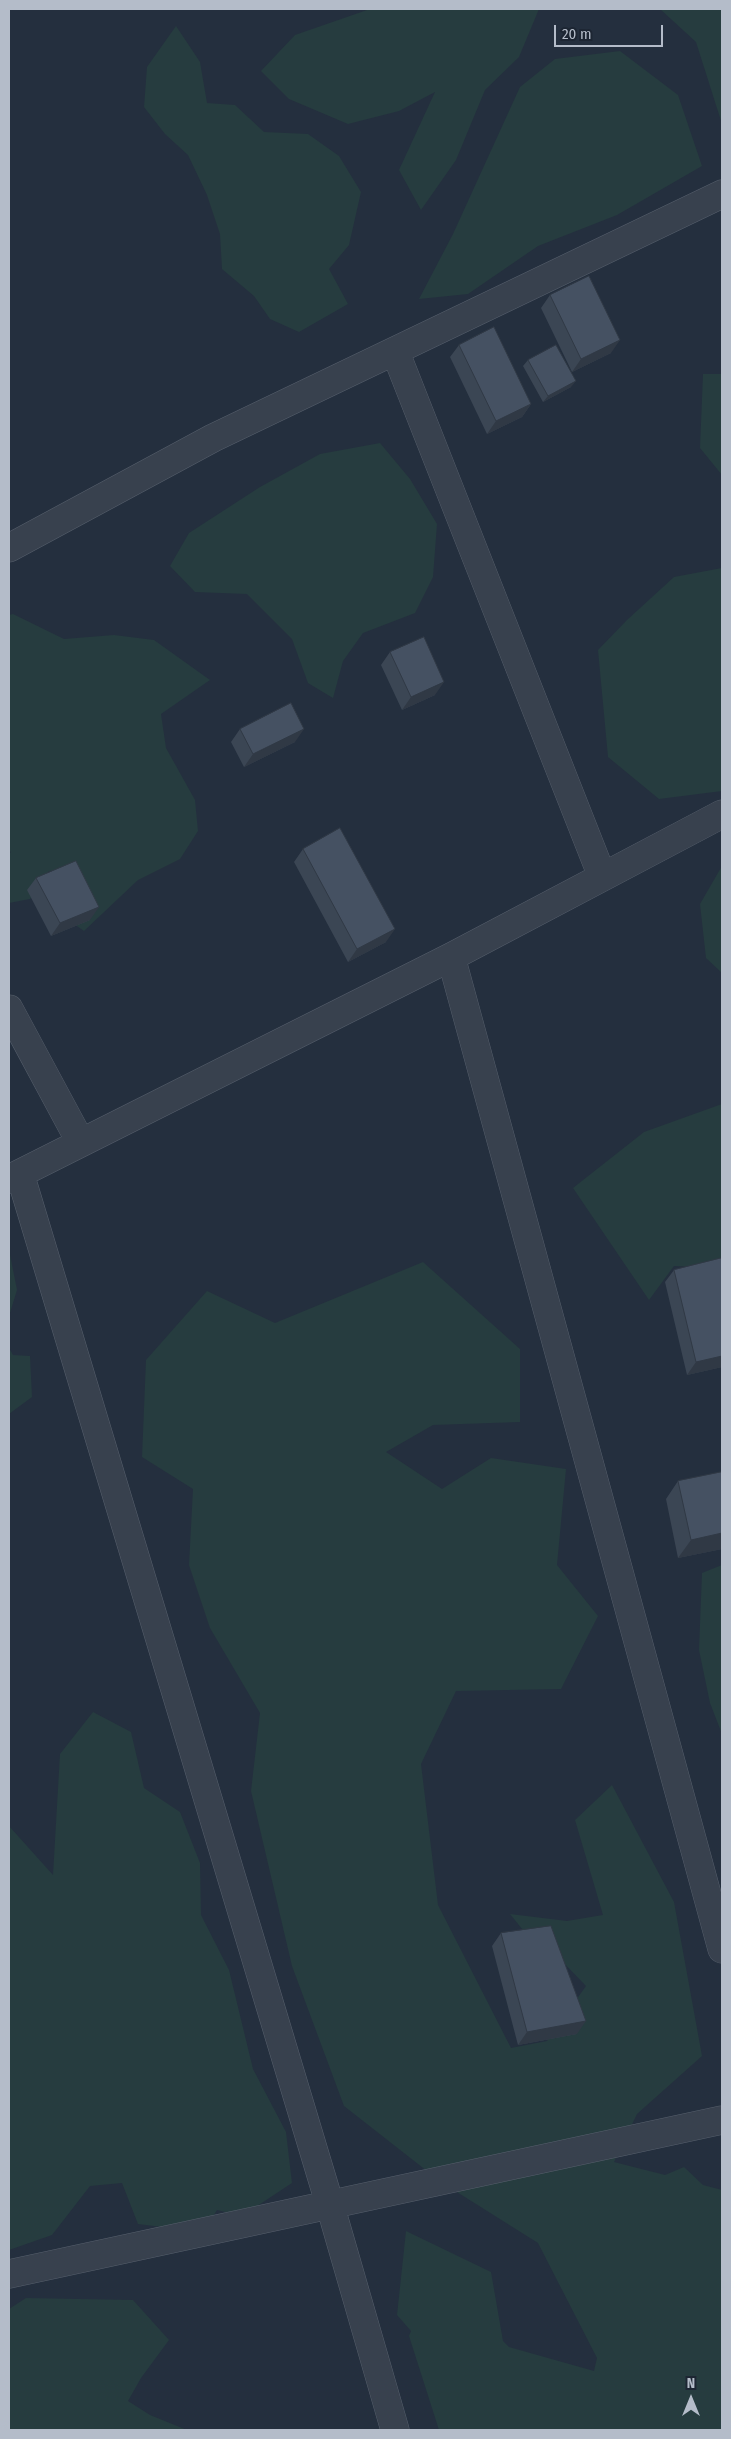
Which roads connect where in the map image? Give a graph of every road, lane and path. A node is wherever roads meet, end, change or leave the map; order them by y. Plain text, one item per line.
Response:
1 (722, 194) edge
2 (394, 351) junction
3 (9, 548) edge
4 (722, 814) edge
5 (602, 876) junction
6 (451, 957) junction
7 (9, 1009) edge
8 (81, 1143) junction
9 (14, 1177) edge
10 (722, 1948) edge
11 (722, 2120) edge
12 (330, 2205) junction
13 (9, 2274) edge
14 (395, 2430) edge

1 - 2 street
2 - 3 street
2 - 5 street
4 - 5 street
5 - 6 street
6 - 8 street
6 - 10 street
7 - 8 street
8 - 9 street
9 - 12 street
11 - 12 street
12 - 13 street
12 - 14 street

